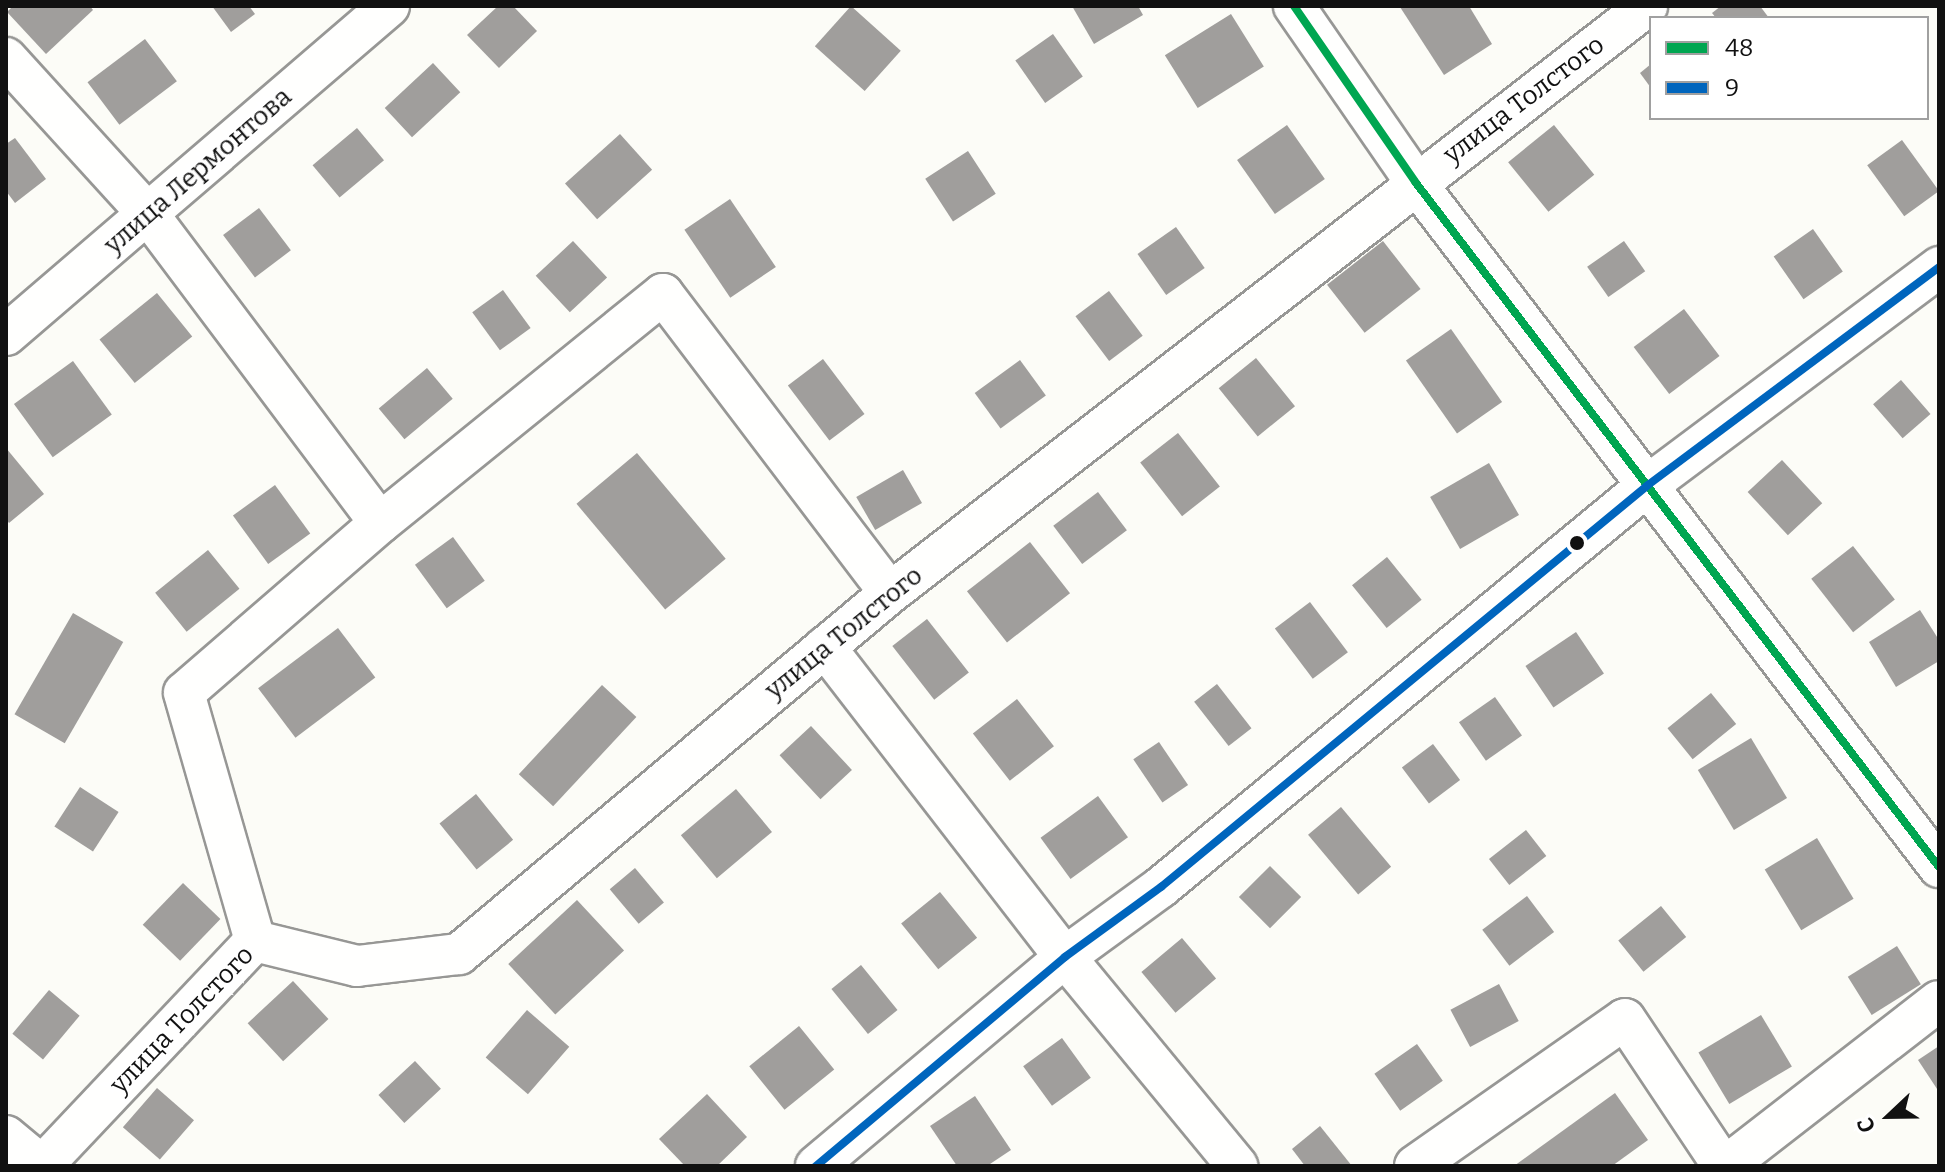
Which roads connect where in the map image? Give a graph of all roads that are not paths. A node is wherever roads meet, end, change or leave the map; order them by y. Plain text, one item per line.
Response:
1 (389, 6) edge
2 (1294, 6) edge
3 (1647, 6) edge
4 (6, 58) edge
5 (1416, 183) junction
6 (148, 214) junction
7 (1939, 267) edge
8 (6, 335) edge
9 (1648, 485) junction
10 (380, 523) junction
11 (890, 593) junction
12 (825, 647) junction
13 (1939, 867) edge
14 (255, 941) junction
15 (1065, 957) junction
16 (1939, 1001) edge
17 (6, 1136) edge
18 (42, 1166) edge
19 (816, 1166) edge
20 (1237, 1166) edge
21 (1415, 1166) edge
22 (1724, 1166) edge

1 - 6 street, улица Лермонтова
2 - 5 street
3 - 5 street, улица Толстого
4 - 6 street
5 - 9 street
5 - 11 street, улица Толстого
6 - 8 street, улица Лермонтова
6 - 10 street
7 - 9 street
9 - 13 street
9 - 15 street
10 - 11 street
10 - 14 street
11 - 12 street, улица Толстого
12 - 14 street, улица Толстого
12 - 15 street
14 - 18 street, улица Толстого
15 - 19 street
15 - 20 street
16 - 22 street
17 - 18 street
21 - 22 street

